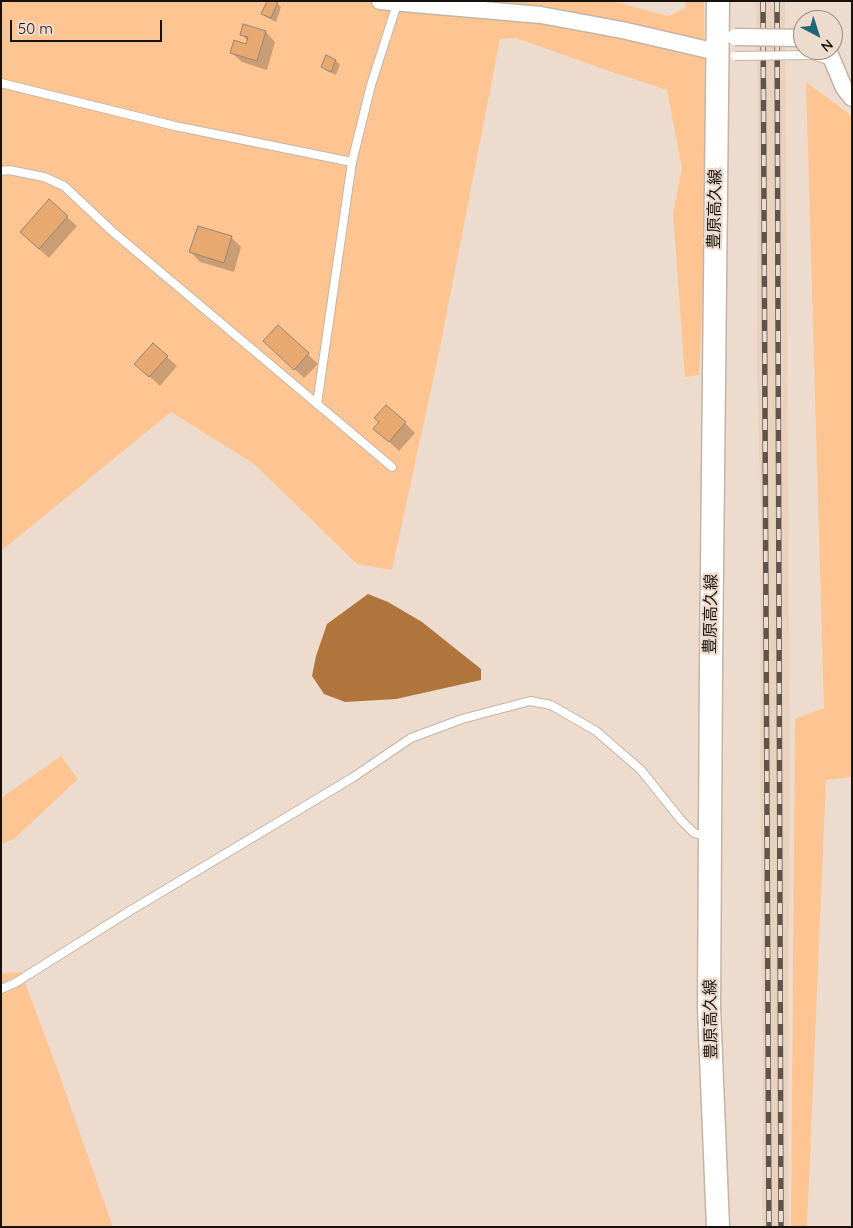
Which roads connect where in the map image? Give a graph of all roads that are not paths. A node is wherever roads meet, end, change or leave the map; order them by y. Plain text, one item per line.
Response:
1 (380, 1) edge
2 (718, 1) edge
3 (397, 4) junction
4 (793, 39) edge
5 (726, 46) junction
6 (793, 53) edge
7 (833, 60) edge
8 (1, 83) edge
9 (852, 98) edge
10 (352, 162) junction
11 (1, 171) edge
12 (317, 404) junction
13 (392, 467) dead end
14 (711, 837) junction
15 (1, 989) edge
16 (718, 1227) edge

1 - 3 street
2 - 5 main road, 豊原高久線
3 - 5 street
3 - 10 lane
4 - 5 street, bridge
5 - 6 lane, bridge
5 - 14 main road, 豊原高久線
7 - 9 street
8 - 10 lane
10 - 12 lane
11 - 12 lane
12 - 13 lane
14 - 15 lane
14 - 16 main road, 豊原高久線

